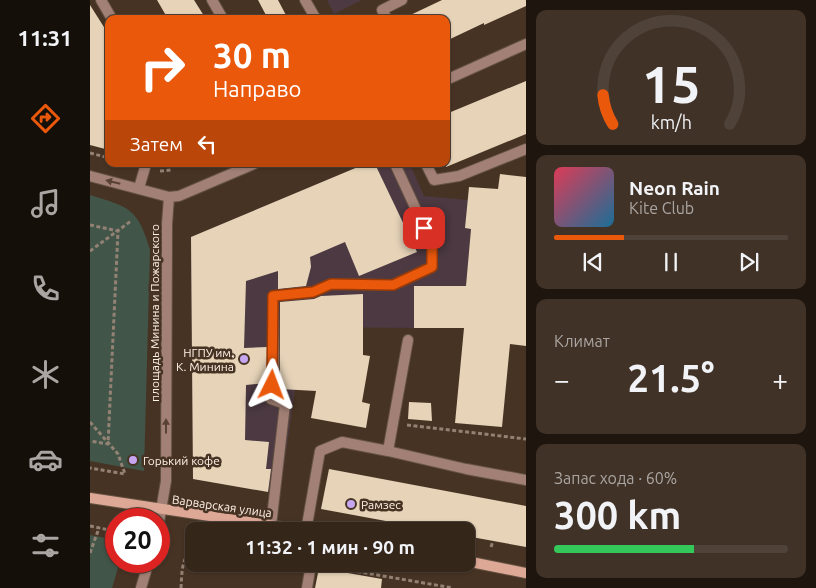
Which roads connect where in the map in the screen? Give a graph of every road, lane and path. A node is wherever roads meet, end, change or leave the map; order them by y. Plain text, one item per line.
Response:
1 (100, 0) edge
2 (212, 0) edge
3 (305, 0) edge
4 (402, 0) edge
5 (109, 15) edge
6 (221, 15) edge
7 (314, 15) edge
8 (385, 15) edge
9 (526, 44) edge
10 (450, 78) edge
11 (526, 149) edge
12 (90, 153) edge
13 (105, 157) edge
14 (145, 167) edge
15 (247, 167) edge
16 (396, 167) edge
17 (428, 167) edge
18 (90, 176) edge
19 (139, 188) junction
20 (169, 197) junction
21 (131, 221) dead end
22 (90, 225) edge
23 (118, 231) junction
24 (90, 251) edge
25 (408, 340) dead end
26 (90, 422) edge
27 (394, 423) junction
28 (526, 439) edge
29 (90, 442) edge
30 (108, 444) junction
31 (388, 451) junction
32 (90, 468) edge
33 (526, 480) edge
34 (90, 498) edge
35 (149, 508) edge
36 (161, 508) edge
37 (170, 511) edge
38 (244, 522) edge
39 (271, 522) edge
40 (309, 522) edge
41 (90, 526) edge
42 (99, 528) junction
43 (105, 529) edge
44 (493, 541) dead end
45 (92, 543) edge
46 (492, 547) dead end
47 (90, 553) edge
48 (185, 558) edge
49 (475, 563) edge
50 (310, 572) edge
51 (358, 572) edge
52 (526, 572) edge
53 (145, 573) edge
54 (141, 588) edge
55 (181, 588) edge
56 (307, 588) edge
57 (453, 588) edge

1 - 5 street
2 - 6 street
3 - 7 street
4 - 8 street
9 - 10 street
11 - 17 street
12 - 13 path
14 - 19 street
15 - 20 street
16 - 39 street
19 -> 18 street
19 - 20 street
36 -> 20 street, площадь Минина и Пожарского
21 - 23 path
22 - 23 path
23 - 24 path
23 - 30 path
25 - 27 street
26 - 30 path
27 - 28 path
27 - 31 street
29 - 30 path
30 - 32 path
31 - 33 street
31 - 40 street
34 - 35 main road
37 - 38 main road, Варварская улица
41 - 42 path
42 - 43 path
42 - 45 path
44 - 46 path
45 - 47 path
48 - 55 path
49 - 52 main road
50 - 56 street
51 - 57 path
53 - 54 street

